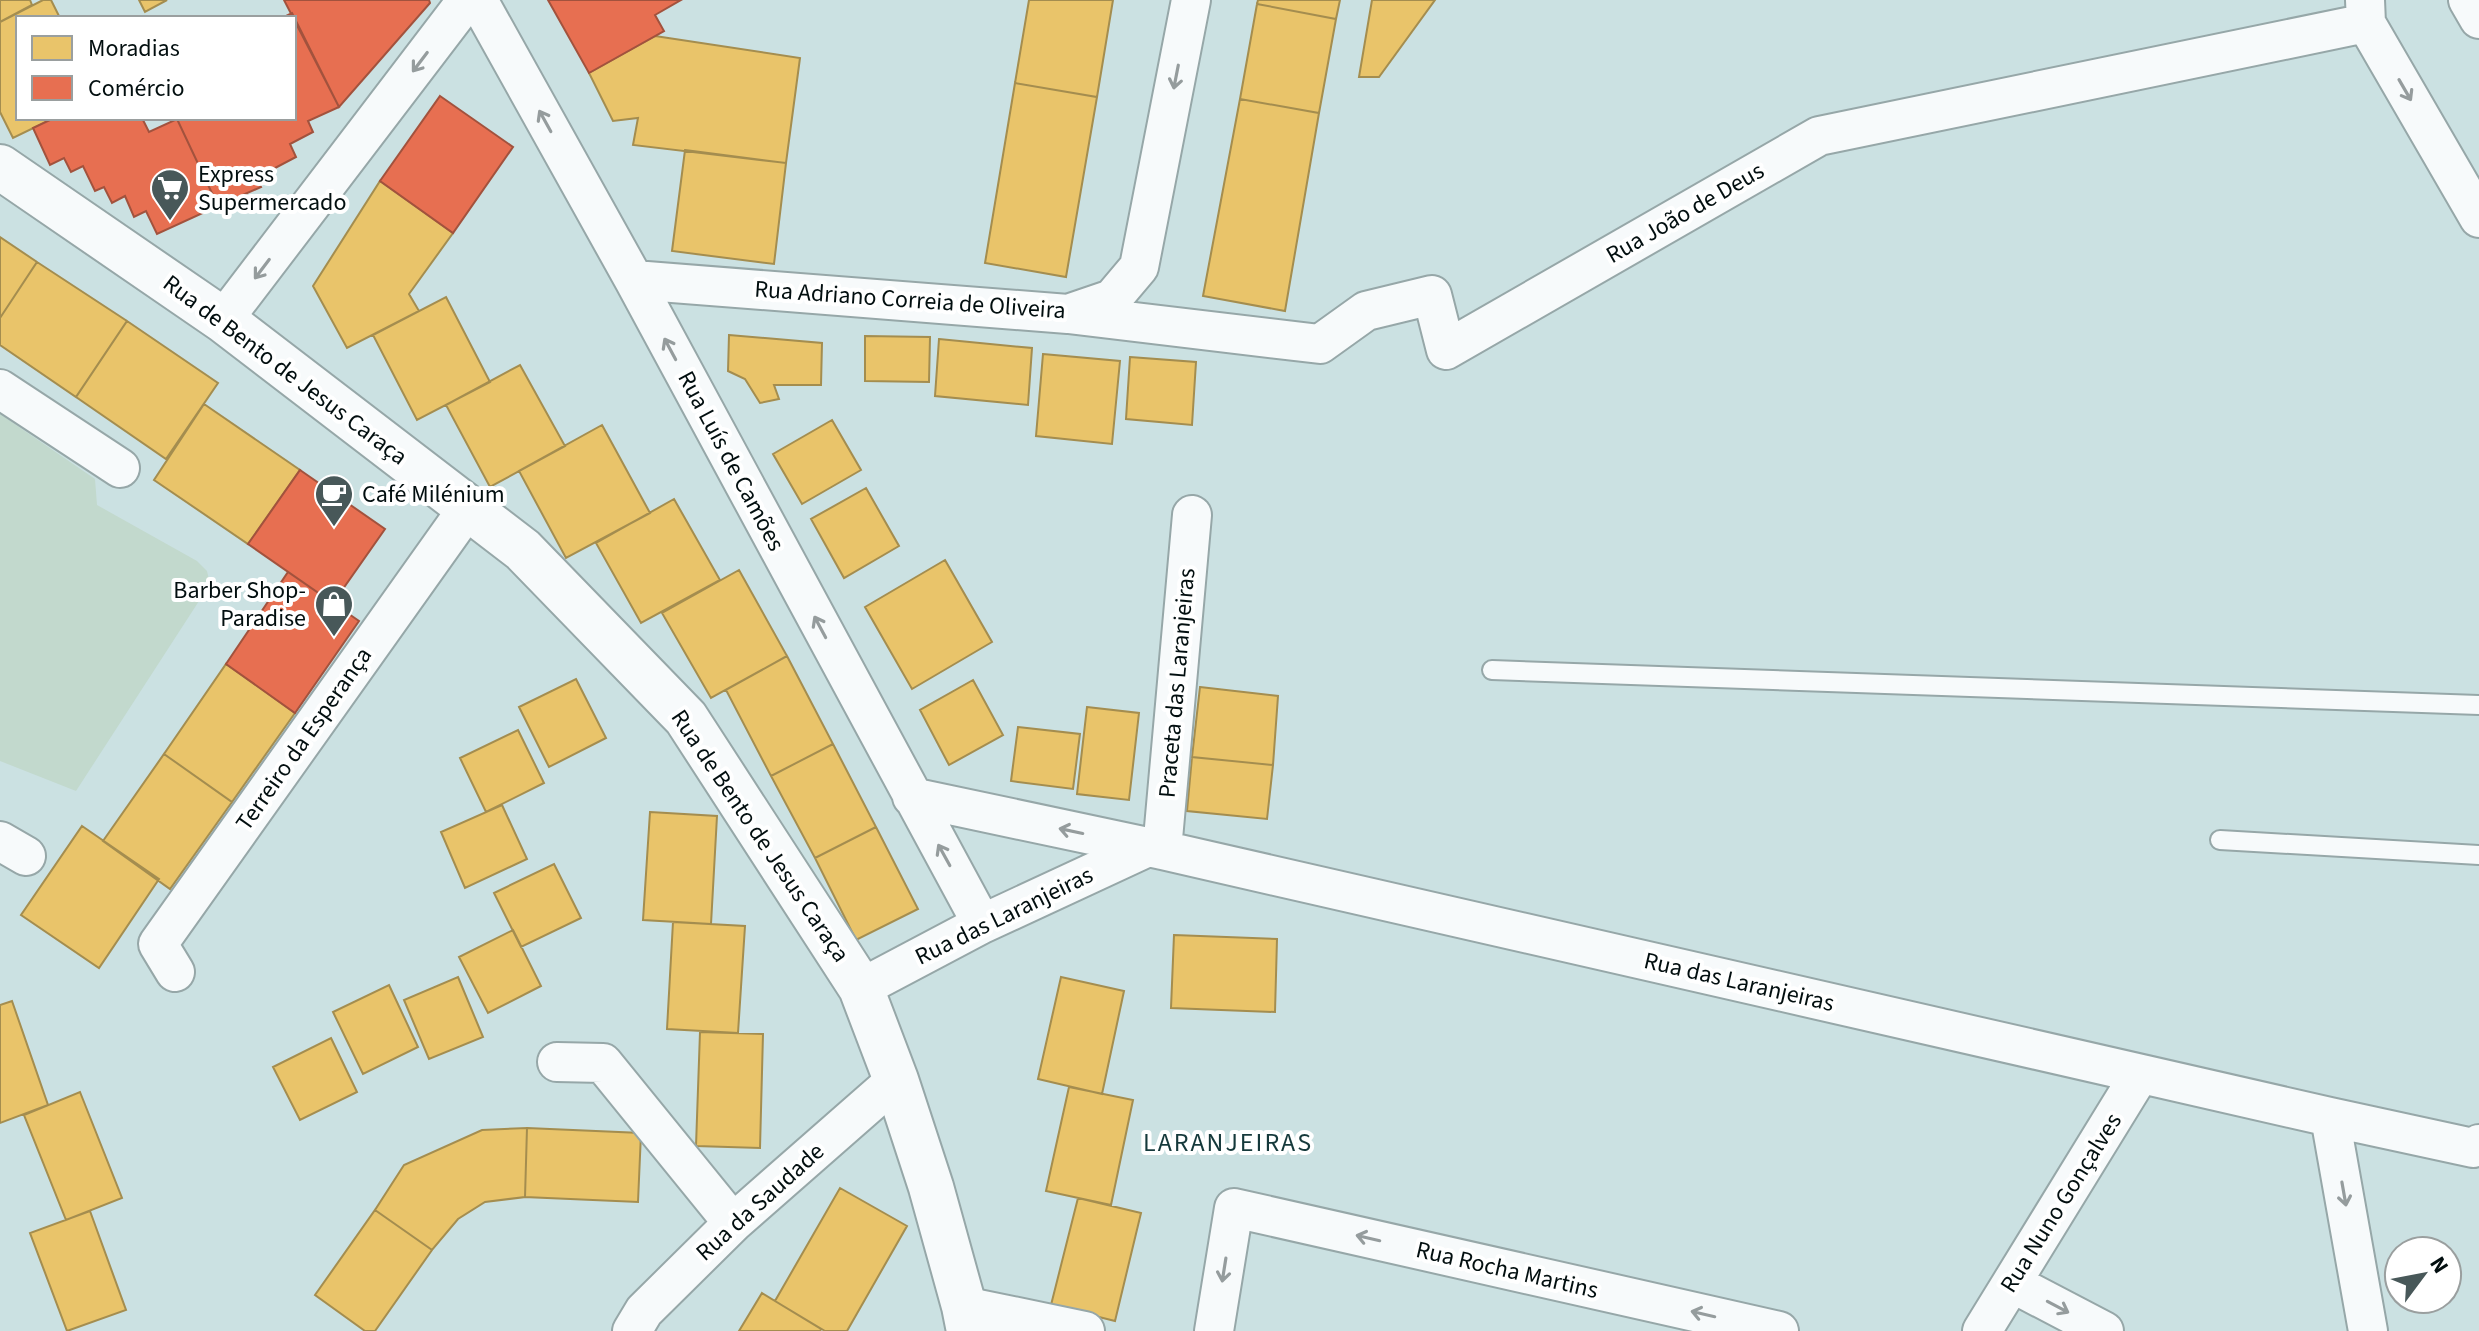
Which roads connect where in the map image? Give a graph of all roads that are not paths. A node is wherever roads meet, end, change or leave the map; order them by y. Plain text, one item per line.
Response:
1 (467, 0) edge
2 (478, 0) edge
3 (1191, 0) edge
4 (2468, 0) edge
5 (2365, 11) edge
6 (2479, 19) edge
7 (0, 167) edge
8 (2479, 218) edge
9 (634, 280) junction
10 (1068, 314) junction
11 (223, 320) junction
12 (0, 389) edge
13 (120, 468) dead end
14 (468, 508) junction
15 (1192, 515) dead end
16 (1492, 670) dead end
17 (2479, 705) edge
18 (912, 797) junction
19 (2220, 840) dead end
20 (1155, 848) junction
21 (2479, 855) edge
22 (982, 924) junction
23 (175, 972) dead end
24 (861, 988) junction
25 (557, 1062) dead end
26 (2140, 1074) junction
27 (896, 1080) junction
28 (2330, 1117) junction
29 (2479, 1144) edge
30 (733, 1223) junction
31 (2012, 1283) junction
32 (967, 1318) edge
33 (632, 1331) edge
34 (1085, 1331) edge
35 (1214, 1331) edge
36 (1779, 1331) edge
37 (1982, 1331) edge
38 (2104, 1331) edge
39 (2368, 1331) edge

1 -> 11 street
9 -> 2 street, Rua Luís de Camões
3 -> 10 street, Rua Adriano Correia de Oliveira
4 - 6 street
5 -> 8 street
5 - 10 street, Rua João de Deus
7 - 11 main road, Rua de Bento de Jesus Caraça
9 - 10 street, Rua Adriano Correia de Oliveira
18 -> 9 street, Rua Luís de Camões
11 - 14 main road, Rua de Bento de Jesus Caraça
12 - 13 street
14 - 23 street, Terreiro da Esperança
14 - 24 main road, Rua de Bento de Jesus Caraça
15 - 20 street, Praceta das Laranjeiras
16 - 17 lane
20 -> 18 street, Rua das Laranjeiras
22 -> 18 street, Rua Luís de Camões
19 - 21 lane
20 - 22 street, Rua das Laranjeiras
20 - 26 street, Rua das Laranjeiras
22 - 24 street, Rua das Laranjeiras
24 - 27 main road, Rua de Bento de Jesus Caraça
25 - 30 street
26 - 28 street, Rua das Laranjeiras
26 - 31 street, Rua Nuno Gonçalves
27 - 30 street, Rua da Saudade
27 - 32 main road, Rua de Bento de Jesus Caraça
28 - 29 street, Rua das Laranjeiras
28 -> 39 street
30 - 33 street, Rua da Saudade
31 - 37 street, Rua Nuno Gonçalves
31 -> 38 street
32 - 34 street
36 -> 35 street, Rua Rocha Martins

